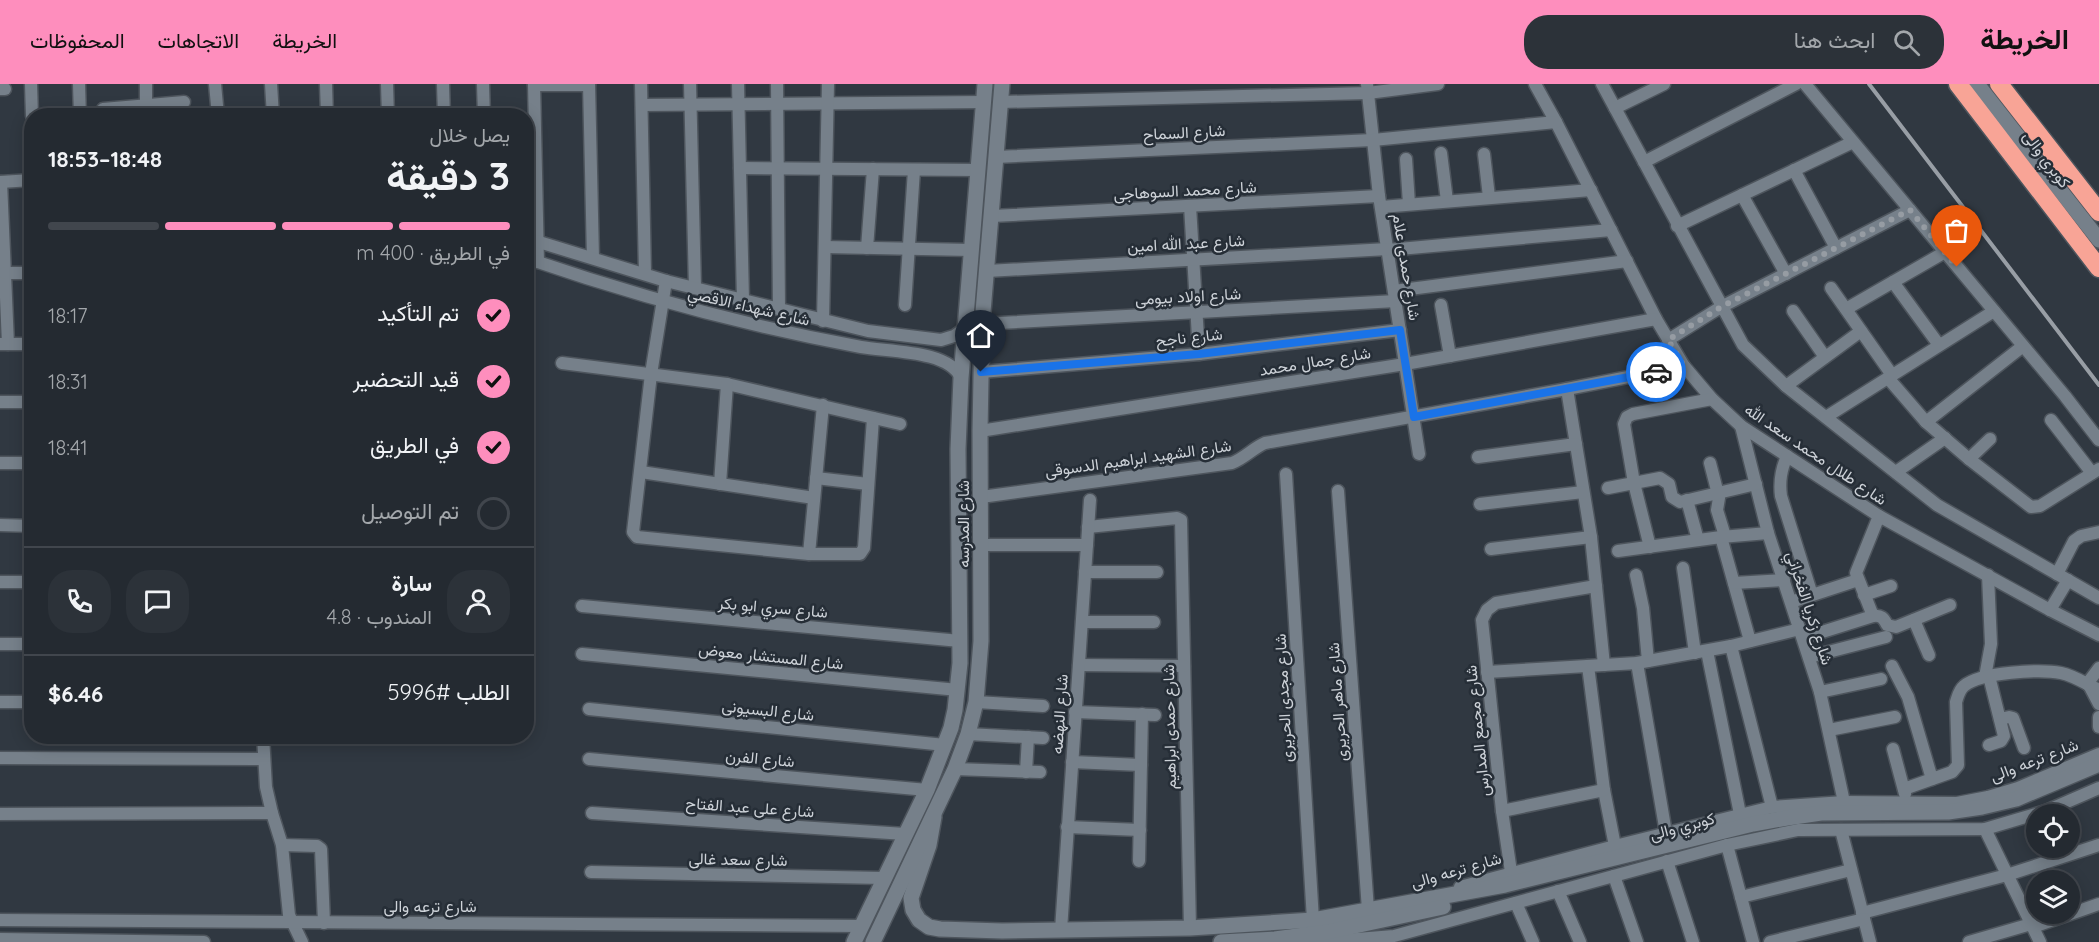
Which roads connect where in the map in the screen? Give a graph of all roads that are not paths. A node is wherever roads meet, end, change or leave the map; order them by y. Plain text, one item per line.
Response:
1 (31, 84) edge
2 (79, 84) edge
3 (146, 84) edge
4 (215, 84) edge
5 (271, 84) edge
6 (326, 84) edge
7 (387, 84) edge
8 (443, 84) edge
9 (483, 84) edge
10 (589, 84) edge
11 (641, 84) edge
12 (690, 84) edge
13 (738, 84) edge
14 (777, 84) edge
15 (828, 84) edge
16 (985, 84) edge
17 (1002, 84) edge
18 (1438, 84) edge
19 (1535, 84) edge
20 (1602, 84) edge
21 (1664, 84) edge
22 (1796, 84) edge
23 (1805, 84) edge
24 (1958, 84) edge
25 (1966, 84) edge
26 (1977, 84) edge
27 (1998, 84) edge
28 (534, 85) edge
29 (1367, 89) edge
30 (184, 102) dead end
31 (983, 102) junction
32 (1001, 102) junction
33 (828, 104) junction
34 (642, 105) junction
35 (691, 105) junction
36 (738, 105) junction
37 (777, 105) junction
38 (32, 108) edge
39 (80, 108) edge
40 (146, 108) edge
41 (156, 108) edge
42 (217, 108) edge
43 (272, 108) edge
44 (327, 108) edge
45 (388, 108) edge
46 (444, 108) edge
47 (484, 108) edge
48 (534, 108) edge
49 (1615, 108) junction
50 (1556, 122) junction
51 (1373, 140) junction
52 (1853, 142) junction
53 (1442, 153) dead end
54 (1484, 154) dead end
55 (996, 157) junction
56 (1406, 159) dead end
57 (1644, 162) junction
58 (740, 168) junction
59 (777, 168) junction
60 (827, 169) junction
61 (873, 169) junction
62 (914, 170) junction
63 (978, 170) junction
64 (1794, 170) junction
65 (24, 180) edge
66 (0, 182) edge
67 (1591, 189) junction
68 (1742, 195) junction
69 (1489, 197) junction
70 (1380, 201) junction
71 (1447, 201) junction
72 (1409, 204) junction
73 (1190, 206) junction
74 (1910, 210) junction
75 (2099, 212) edge
76 (992, 216) junction
77 (1677, 226) junction
78 (1611, 230) junction
79 (534, 240) edge
80 (2099, 240) edge
81 (825, 247) junction
82 (867, 248) junction
83 (1836, 248) junction
84 (909, 249) junction
85 (971, 250) junction
86 (1388, 250) junction
87 (1945, 252) junction
88 (2099, 256) edge
89 (593, 258) junction
90 (1194, 260) junction
91 (534, 261) edge
92 (1627, 261) junction
93 (2099, 268) edge
94 (987, 271) junction
95 (5, 273) junction
96 (24, 273) edge
97 (645, 274) junction
98 (1786, 274) junction
99 (666, 281) junction
100 (1893, 282) junction
101 (695, 288) junction
102 (1831, 288) dead end
103 (1395, 296) junction
104 (743, 300) junction
105 (663, 303) junction
106 (905, 305) dead end
107 (1442, 305) dead end
108 (1721, 307) junction
109 (779, 309) junction
110 (1846, 309) junction
111 (1793, 311) dead end
112 (1994, 311) junction
113 (1197, 312) junction
114 (1656, 319) junction
115 (823, 321) junction
116 (982, 324) junction
117 (965, 328) junction
118 (1400, 330) junction
119 (1861, 331) junction
120 (1668, 340) junction
121 (4, 344) edge
122 (24, 344) edge
123 (1939, 345) junction
124 (2023, 346) junction
125 (1199, 354) junction
126 (1450, 356) junction
127 (1825, 357) junction
128 (562, 363) dead end
129 (1405, 364) junction
130 (1684, 366) junction
131 (981, 372) junction
132 (651, 374) junction
133 (1890, 377) junction
134 (961, 378) junction
135 (727, 384) junction
136 (1786, 386) junction
137 (1567, 389) junction
138 (1712, 399) junction
139 (0, 402) edge
140 (24, 402) edge
141 (823, 405) junction
142 (1414, 417) junction
143 (1826, 417) junction
144 (873, 418) junction
145 (2051, 420) dead end
146 (1926, 422) junction
147 (900, 424) dead end
148 (1741, 426) junction
149 (980, 431) junction
150 (1945, 438) junction
151 (1990, 439) dead end
152 (2099, 440) edge
153 (1576, 444) junction
154 (1419, 454) dead end
155 (1787, 456) junction
156 (1478, 457) dead end
157 (1969, 459) junction
158 (0, 463) edge
159 (24, 463) edge
160 (1710, 463) dead end
161 (2096, 471) edge
162 (641, 472) junction
163 (1896, 472) junction
164 (1286, 474) dead end
165 (816, 478) junction
166 (1634, 483) junction
167 (720, 484) junction
168 (868, 484) junction
169 (1756, 484) junction
170 (1608, 488) dead end
171 (1338, 491) dead end
172 (1583, 492) junction
173 (1718, 493) junction
174 (981, 497) junction
175 (814, 498) junction
176 (1090, 500) dead end
177 (1687, 500) junction
178 (1480, 504) dead end
179 (1879, 516) junction
180 (0, 525) edge
181 (24, 525) edge
182 (1088, 527) junction
183 (2099, 532) edge
184 (1768, 533) junction
185 (1591, 537) junction
186 (1723, 537) junction
187 (1698, 540) junction
188 (981, 545) junction
189 (1087, 545) junction
190 (1650, 547) junction
191 (1491, 549) dead end
192 (1618, 551) dead end
193 (809, 554) junction
194 (1683, 568) dead end
195 (1085, 572) junction
196 (1156, 572) dead end
197 (1636, 575) dead end
198 (1988, 575) junction
199 (2062, 577) junction
200 (1784, 580) junction
201 (1858, 580) junction
202 (0, 582) edge
203 (24, 582) edge
204 (1734, 583) junction
205 (1596, 586) junction
206 (1891, 586) dead end
207 (1864, 595) junction
208 (1812, 596) junction
209 (2099, 598) edge
210 (1791, 602) junction
211 (1950, 605) dead end
212 (582, 606) dead end
213 (2050, 610) junction
214 (1873, 616) junction
215 (1914, 620) junction
216 (1082, 621) junction
217 (1154, 622) dead end
218 (1801, 633) junction
219 (2099, 634) edge
220 (1886, 637) dead end
221 (960, 641) junction
222 (1750, 641) junction
223 (0, 644) edge
224 (24, 644) edge
225 (1731, 646) junction
226 (1701, 652) junction
227 (582, 654) dead end
228 (1929, 655) dead end
229 (1809, 657) junction
230 (1642, 662) junction
231 (960, 663) junction
232 (980, 664) junction
233 (1079, 665) junction
234 (1604, 665) junction
235 (1184, 666) junction
236 (1588, 666) junction
237 (1892, 666) dead end
238 (2099, 668) edge
239 (1487, 672) junction
240 (1987, 677) junction
241 (1881, 679) dead end
242 (2092, 686) edge
243 (958, 690) junction
244 (1820, 692) junction
245 (0, 702) edge
246 (24, 702) edge
247 (976, 702) junction
248 (2099, 704) edge
249 (1043, 706) dead end
250 (589, 709) dead end
251 (1075, 712) junction
252 (1894, 717) dead end
253 (2099, 717) edge
254 (2000, 719) junction
255 (2099, 727) edge
256 (1829, 730) junction
257 (968, 734) junction
258 (1028, 737) junction
259 (1043, 738) dead end
260 (263, 744) edge
261 (945, 745) junction
262 (1989, 745) dead end
263 (2024, 748) dead end
264 (1893, 749) dead end
265 (2099, 754) edge
266 (0, 758) edge
267 (263, 759) junction
268 (590, 759) dead end
269 (1072, 762) junction
270 (1141, 765) junction
271 (2099, 765) edge
272 (955, 769) junction
273 (1026, 772) junction
274 (1040, 772) dead end
275 (1932, 779) junction
276 (2099, 788) edge
277 (1904, 789) junction
278 (927, 790) junction
279 (1604, 790) junction
280 (1844, 802) junction
281 (1907, 802) junction
282 (1772, 807) junction
283 (1503, 811) junction
284 (272, 813) junction
285 (592, 813) dead end
286 (0, 814) edge
287 (1740, 814) junction
288 (934, 817) junction
289 (1067, 827) junction
290 (1985, 829) junction
291 (1140, 830) junction
292 (1841, 830) junction
293 (1666, 833) junction
294 (905, 834) junction
295 (2099, 844) edge
296 (282, 845) junction
297 (1727, 845) junction
298 (1615, 846) junction
299 (1139, 861) dead end
300 (1666, 861) junction
301 (1851, 870) junction
302 (591, 872) dead end
303 (1511, 872) junction
304 (2007, 875) junction
305 (1614, 876) junction
306 (883, 878) junction
307 (1558, 891) junction
308 (1741, 897) junction
309 (1516, 903) junction
310 (2099, 904) edge
311 (1396, 906) junction
312 (1368, 910) junction
313 (1863, 916) junction
314 (0, 920) edge
315 (1313, 920) junction
316 (174, 922) junction
317 (293, 923) junction
318 (324, 923) junction
319 (2032, 925) junction
320 (860, 926) junction
321 (1190, 928) junction
322 (1061, 930) junction
323 (0, 939) edge
324 (1395, 939) edge
325 (109, 941) edge
326 (1246, 941) edge
327 (1275, 941) edge
328 (158, 942) edge
329 (173, 942) edge
330 (204, 942) edge
331 (302, 942) edge
332 (854, 942) edge
333 (873, 942) edge
334 (1221, 942) edge
335 (1332, 942) edge
336 (1533, 942) edge
337 (1580, 942) edge
338 (1637, 942) edge
339 (1693, 942) edge
340 (1753, 942) edge
341 (1770, 942) edge
342 (1870, 942) edge
343 (1969, 942) edge
344 (2040, 942) edge

1 - 38 street
2 - 39 street
3 - 40 street
4 - 42 street
5 - 43 street
6 - 44 street
7 - 45 street
8 - 46 street
9 - 47 street
10 - 28 street
10 - 89 street
11 - 34 street
12 - 35 street
13 - 36 street
14 - 37 street
15 - 33 street
16 - 31 main road, شارع المدرسه
17 - 32 main road, شارع المدرسه
18 - 29 street
19 - 50 street, شارع طلال محمد سعد الله
20 - 49 street, شارع طلال محمد سعد الله
21 - 49 street
22 - 57 street
23 - 52 street
24 - 93 highway
25 - 88 main road, كوبري والى
26 - 80 main road, كوبري والى
27 - 75 highway
28 - 48 street
29 - 32 street
29 - 51 street, شارع حمدى علام
30 - 41 street
31 - 33 street
31 - 63 main road, شارع المدرسه
32 - 55 main road, شارع المدرسه
33 - 37 street
33 - 60 street
34 - 35 street
34 - 97 street
35 - 36 street
35 - 101 street
36 - 37 street
36 - 58 street
37 - 59 street
49 - 57 street, شارع طلال محمد سعد الله
50 - 51 street, شارع السماح
50 - 67 street, شارع طلال محمد سعد الله
51 - 55 street, شارع السماح
51 - 70 street, شارع حمدى علام
52 - 64 street
52 - 74 street
53 - 71 street
54 - 69 street
55 - 76 main road, شارع المدرسه
56 - 72 street
57 - 77 street, شارع طلال محمد سعد الله
58 - 59 street
58 - 104 street
59 - 60 street
59 - 109 street
60 - 61 street
60 - 81 street
61 - 62 street
61 - 82 street
62 - 63 street
62 - 84 street
63 - 85 main road, شارع المدرسه
64 - 68 street
64 - 83 street
65 - 66 street
66 - 95 street
67 - 69 street, شارع محمد السوهاجى
67 - 78 street, شارع طلال محمد سعد الله
68 - 77 street
68 - 98 street
69 - 71 street, شارع محمد السوهاجى
70 - 72 street, شارع محمد السوهاجى
70 - 73 street, شارع محمد السوهاجى
70 - 86 street, شارع حمدى علام
71 - 72 street, شارع محمد السوهاجى
73 - 76 street, شارع محمد السوهاجى
73 - 90 street
74 - 83 street
74 - 87 street
76 - 94 main road, شارع المدرسه
77 - 108 street, شارع طلال محمد سعد الله
78 - 86 street, شارع عبد الله امين
78 - 92 street, شارع طلال محمد سعد الله
79 - 89 street, شارع شهداء الاقصي
81 - 82 street
81 - 115 street
82 - 84 street
83 - 98 street
84 - 85 street
84 - 106 street
85 - 117 main road, شارع المدرسه
86 - 90 street, شارع عبد الله امين
86 - 103 street, شارع حمدى علام
87 - 100 street
87 - 112 street
89 - 97 street, شارع شهداء الاقصي
90 - 94 street, شارع عبد الله امين
90 - 113 street
91 - 105 street, شارع شهداء الاقصي
92 - 103 street, شارع اولاد بيومى
92 - 114 street, شارع طلال محمد سعد الله
94 - 116 main road, شارع المدرسه
95 - 96 street
95 - 121 street
97 - 99 street, شارع شهداء الاقصي
98 - 108 street
99 - 101 street, شارع شهداء الاقصي
99 - 105 street
100 - 110 street
100 - 123 street
101 - 104 street, شارع شهداء الاقصي
102 - 110 street
103 - 113 street, شارع اولاد بيومى
103 - 118 street, شارع حمدى علام
104 - 109 street, شارع شهداء الاقصي
105 - 132 street
105 - 134 street, شارع شهداء الاقصي
107 - 126 street
108 - 120 street
108 - 136 street, شارع طلال محمد سعد الله
109 - 115 street, شارع شهداء الاقصي
110 - 119 street
111 - 127 street
112 - 123 street
112 - 124 street
113 - 116 street, شارع اولاد بيومى
113 - 125 street
114 - 120 street, شارع طلال محمد سعد الله
114 - 126 street, شارع جمال محمد
115 - 117 street, شارع شهداء الاقصي
116 - 131 main road, شارع المدرسه
117 - 134 main road, شارع المدرسه
118 - 125 street, شارع ناجح
118 - 129 street, شارع حمدى علام
119 - 127 street
119 - 133 street
120 - 130 street, شارع طلال محمد سعد الله
121 - 122 street
123 - 133 street
124 - 146 street
124 - 152 street
125 - 131 street, شارع ناجح
126 - 129 street, شارع جمال محمد
127 - 136 street
128 - 132 street
129 - 142 street, شارع حمدى علام
129 - 149 street, شارع جمال محمد
130 - 137 street, شارع الشهيد ابراهيم الدسوقى
130 - 138 street, شارع طلال محمد سعد الله
131 - 149 main road, شارع المدرسه
132 - 135 street
132 - 162 street
133 - 143 street
133 - 146 street
134 - 221 main road, شارع المدرسه
135 - 141 street
135 - 167 street
136 - 143 street, شارع طلال محمد سعد الله
137 - 142 street, شارع الشهيد ابراهيم الدسوقى
137 - 153 street
138 - 148 street, شارع طلال محمد سعد الله
138 - 166 street
139 - 140 street
141 - 144 street
141 - 165 street
142 - 154 street, شارع حمدى علام
142 - 174 street, شارع الشهيد ابراهيم الدسوقى
143 - 163 street, شارع طلال محمد سعد الله
144 - 147 street
144 - 168 street
145 - 161 street
146 - 150 street
148 - 155 street, شارع طلال محمد سعد الله
148 - 169 street, شارع زكريا الفخراني
149 - 174 main road, شارع المدرسه
150 - 157 street
150 - 163 street
151 - 157 street
153 - 156 street
153 - 172 street
155 - 179 street, شارع طلال محمد سعد الله
155 - 208 street
157 - 161 street
158 - 159 street
160 - 173 street
162 - 167 street
162 - 193 street
163 - 199 street, شارع طلال محمد سعد الله
164 - 315 street, شارع مجدى الحريرى
165 - 168 street
165 - 175 street
166 - 170 street
166 - 177 street
166 - 190 street
167 - 175 street
168 - 193 street
169 - 173 street
169 - 184 street, شارع زكريا الفخراني
171 - 312 street, شارع ماهر الحريرى
172 - 178 street
172 - 185 street
173 - 177 street
173 - 186 street
174 - 188 main road, شارع المدرسه
175 - 193 street
176 - 182 street, شارع النهضه
177 - 187 street
179 - 198 street, شارع طلال محمد سعد الله
179 - 201 street
180 - 181 street
182 - 189 street, شارع النهضه
182 - 235 street, شارع حمدى ابراهيم
183 - 199 street
184 - 186 street
184 - 200 street, شارع زكريا الفخراني
185 - 191 street
185 - 205 street
186 - 187 street
186 - 204 street
187 - 190 street
188 - 189 street
188 - 232 main road, شارع المدرسه
189 - 195 street, شارع النهضه
190 - 192 street
194 - 226 street
195 - 196 street
195 - 216 street, شارع النهضه
197 - 230 street
198 - 213 street, شارع طلال محمد سعد الله
198 - 240 street
199 - 209 street, شارع طلال محمد سعد الله
199 - 213 street
200 - 204 street
200 - 210 street, شارع زكريا الفخراني
201 - 207 street
201 - 208 street
202 - 203 street
204 - 222 street
205 - 234 street
205 - 239 street, شارع مجمع المدارس
206 - 207 street
207 - 214 street
208 - 210 street
210 - 218 street, شارع زكريا الفخراني
211 - 215 street
212 - 221 street, شارع سري ابو بكر
213 - 219 street, شارع طلال محمد سعد الله
214 - 215 street
214 - 218 street
215 - 228 street
216 - 217 street
216 - 233 street, شارع النهضه
218 - 222 street
218 - 229 street, شارع زكريا الفخراني
220 - 229 street
221 - 231 main road, شارع المدرسه
222 - 225 street
223 - 224 street
225 - 226 street
225 - 282 street
226 - 230 street
226 - 287 street
227 - 243 street, شارع المستشار معوض
229 - 244 street, شارع زكريا الفخراني
230 - 234 street
230 - 293 street
231 - 232 main road
231 - 243 main road, شارع المدرسه
232 - 247 main road, شارع المدرسه
233 - 235 street
233 - 251 street, شارع النهضه
234 - 236 street
235 - 321 street, شارع حمدى ابراهيم
236 - 239 street
236 - 279 street
237 - 275 street
238 - 242 street
239 - 283 street, شارع مجمع المدارس
240 - 242 street
240 - 254 street
240 - 275 street
241 - 244 street
242 - 248 street
243 - 261 main road, شارع المدرسه
244 - 256 street, شارع زكريا الفخراني
245 - 246 street
247 - 249 street
247 - 257 main road, شارع المدرسه
250 - 261 street, شارع البسيونى
251 - 269 street, شارع النهضه
251 - 270 street
252 - 256 street
253 - 255 street
254 - 262 street
254 - 263 street
256 - 280 street, شارع زكريا الفخراني
257 - 258 street
257 - 272 main road, شارع المدرسه
258 - 259 street
258 - 273 street
260 - 267 street
261 - 278 main road, شارع المدرسه
264 - 277 street
265 - 281 street, شارع ترعه والى
266 - 267 street
267 - 284 street
268 - 278 street, شارع الفرن
269 - 270 street
269 - 289 street, شارع النهضه
270 - 291 street
271 - 311 main road, كوبري والى
271 - 327 main road, كوبري والى
272 - 273 street
272 - 288 main road, شارع المدرسه
273 - 274 street
275 - 277 street
276 - 290 street
277 - 281 street
278 - 294 main road, شارع المدرسه
279 - 283 street
279 - 298 street
280 - 281 street, شارع ترعه والى
280 - 282 street, شارع ترعه والى
282 - 287 street, شارع ترعه والى
283 - 303 street, شارع مجمع المدارس
284 - 286 street
284 - 296 street
285 - 294 street, شارع على عبد الفتاح
287 - 293 street, شارع ترعه والى
288 - 322 main road, شارع ترعه والى
288 - 333 main road, شارع المدرسه
289 - 291 street
289 - 322 street, شارع النهضه
290 - 292 street
290 - 304 street
291 - 299 street
292 - 297 street
292 - 301 street
293 - 298 street, شارع ترعه والى
294 - 306 main road, شارع المدرسه
295 - 304 street
296 - 317 street
296 - 318 street
297 - 300 street
297 - 308 street
298 - 303 street, شارع ترعه والى
300 - 305 street
300 - 339 street
301 - 308 street
301 - 313 street
302 - 306 street, شارع سعد غالى
303 - 311 street, شارع ترعه والى
304 - 313 street
304 - 319 street
305 - 307 street
305 - 338 street
306 - 320 main road, شارع المدرسه
307 - 309 street
307 - 337 street
308 - 340 street
309 - 324 street
309 - 336 street
310 - 319 street
311 - 312 main road, شارع ترعه والى
312 - 315 main road, شارع ترعه والى
313 - 341 street
313 - 342 street
314 - 316 street, شارع ترعه والى
315 - 321 main road, شارع ترعه والى
316 - 317 street, شارع ترعه والى
316 - 329 street
317 - 318 street, شارع ترعه والى
317 - 331 street
318 - 320 street, شارع ترعه والى
319 - 343 street
319 - 344 street
320 - 332 main road, شارع المدرسه
321 - 322 main road, شارع ترعه والى
323 - 325 street
324 - 335 street
325 - 328 street
326 - 327 main road
326 - 334 main road
327 - 335 street
328 - 329 street
329 - 330 street

